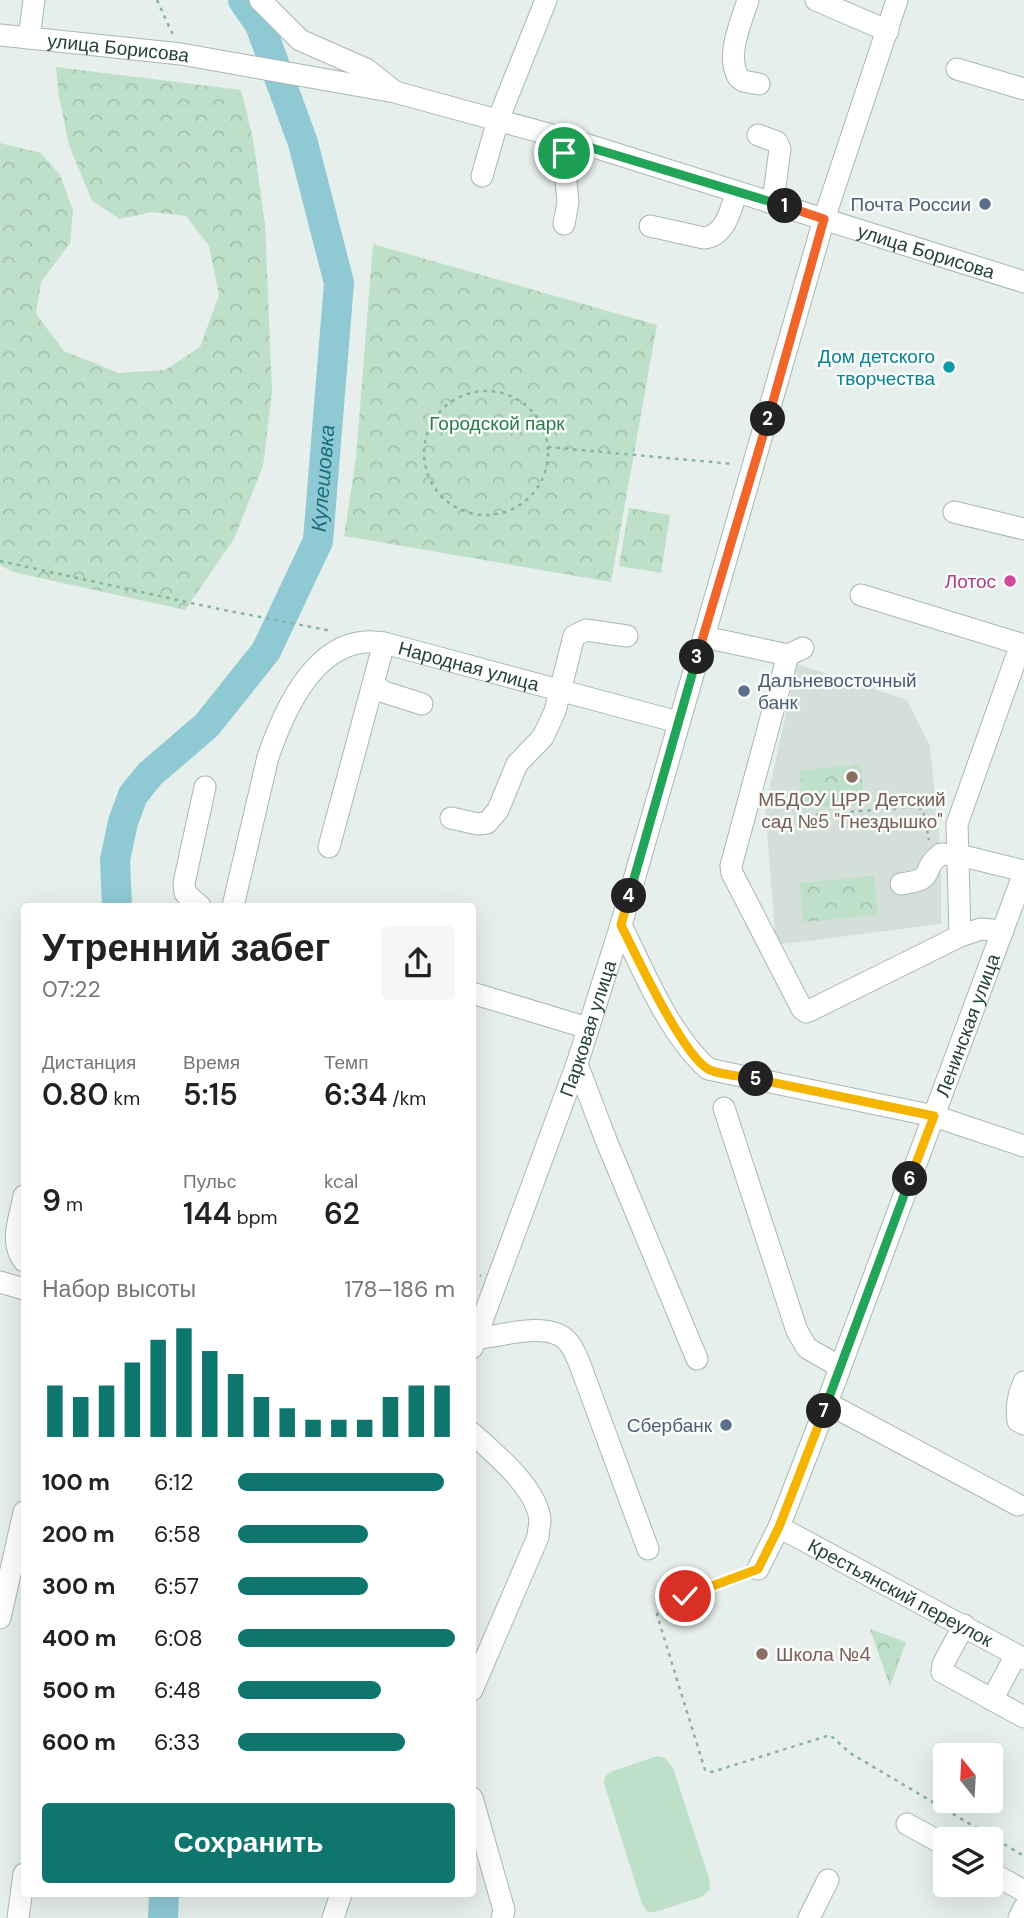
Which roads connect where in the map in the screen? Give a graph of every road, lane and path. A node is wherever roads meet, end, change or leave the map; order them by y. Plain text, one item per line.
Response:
1 (34, 0) edge
2 (157, 0) edge
3 (260, 0) edge
4 (546, 0) edge
5 (748, 0) edge
6 (816, 0) edge
7 (897, 0) edge
8 (888, 31) junction
9 (0, 35) edge
10 (29, 38) junction
11 (180, 54) junction
12 (957, 69) dead end
13 (759, 84) dead end
14 (1024, 89) edge
15 (395, 92) junction
16 (498, 120) junction
17 (758, 135) dead end
18 (562, 139) junction
19 (482, 176) dead end
20 (736, 192) junction
21 (773, 202) junction
22 (824, 219) junction
23 (564, 224) dead end
24 (650, 226) dead end
25 (1024, 282) edge
26 (548, 447) junction
27 (754, 469) junction
28 (954, 512) dead end
29 (1024, 529) edge
30 (0, 561) edge
31 (861, 595) dead end
32 (316, 627) dead end
33 (627, 636) dead end
34 (704, 636) junction
35 (384, 643) junction
36 (1023, 644) edge
37 (373, 684) junction
38 (561, 690) junction
39 (422, 704) dead end
40 (678, 722) junction
41 (205, 787) dead end
42 (808, 815) dead end
43 (451, 818) dead end
44 (329, 847) dead end
45 (959, 855) junction
46 (932, 860) junction
47 (1024, 872) edge
48 (901, 884) dead end
49 (197, 903) edge
50 (234, 903) edge
51 (621, 925) junction
52 (1003, 931) junction
53 (960, 936) junction
54 (476, 994) edge
55 (587, 1028) junction
56 (577, 1064) junction
57 (724, 1108) dead end
58 (934, 1116) junction
59 (1024, 1146) edge
60 (21, 1211) edge
61 (21, 1257) edge
62 (0, 1282) edge
63 (21, 1288) edge
64 (476, 1338) edge
65 (476, 1343) edge
66 (697, 1359) dead end
67 (840, 1367) junction
68 (1024, 1382) edge
69 (827, 1403) junction
70 (1024, 1424) edge
71 (476, 1437) edge
72 (1018, 1505) dead end
73 (21, 1525) edge
74 (779, 1527) junction
75 (648, 1549) dead end
76 (758, 1569) joint
77 (0, 1618) edge
78 (964, 1625) junction
79 (1020, 1657) edge
80 (476, 1681) edge
81 (992, 1700) junction
82 (1024, 1717) edge
83 (476, 1812) edge
84 (907, 1824) dead end
85 (933, 1838) edge
86 (1024, 1856) edge
87 (1003, 1879) edge
88 (828, 1880) dead end
89 (1024, 1891) edge
90 (21, 1896) edge
91 (340, 1897) edge
92 (1024, 1908) edge
93 (18, 1918) edge
94 (333, 1918) edge
95 (502, 1918) edge
96 (809, 1918) edge
97 (1019, 1918) edge

1 - 10 street
2 - 11 path
3 - 15 street
4 - 16 street
5 - 13 street
6 - 8 street
7 - 8 street, Парковая улица
8 - 22 street, Парковая улица
9 - 10 street, улица Борисова
10 - 11 street, улица Борисова
11 - 15 street, улица Борисова
12 - 14 street
15 - 16 street, улица Борисова
16 - 18 street, улица Борисова
16 - 19 street
17 - 21 street
18 - 20 street, улица Борисова
18 - 23 street
20 - 21 street, улица Борисова
20 - 24 street
21 - 22 street, улица Борисова
22 - 25 street, улица Борисова
22 - 27 street, Парковая улица
26 - 26 path
26 - 27 path
27 - 34 street, Парковая улица
28 - 29 street
30 - 32 path
31 - 36 street
33 - 38 street
34 - 40 street, Парковая улица
34 - 53 street
35 - 37 street, Народная улица
35 - 38 street, Народная улица
35 - 50 street
36 - 45 street
37 - 39 street
37 - 44 street, Народная улица
38 - 40 street, Народная улица
38 - 43 street
40 - 51 street, Парковая улица
41 - 49 street
42 - 46 path
45 - 46 street
45 - 47 street
45 - 53 street
46 - 48 street
47 - 52 street, Ленинская улица
51 - 55 street, Парковая улица
51 - 58 street
52 - 53 street
52 - 58 street, Ленинская улица
54 - 55 street
55 - 56 street, Парковая улица
56 - 64 street, Парковая улица
56 - 66 street
57 - 67 street
58 - 59 street
58 - 67 street, Ленинская улица
60 - 61 street
62 - 63 street
65 - 75 street
67 - 69 street, Ленинская улица
68 - 70 street
69 - 72 street
69 - 74 street, Ленинская улица
71 - 80 street
73 - 77 street
74 - 76 street, Ленинская улица
74 - 78 street, Крестьянский переулок
76 - 86 path
78 - 79 street, Крестьянский переулок
78 - 81 street
79 - 81 street
81 - 82 street
83 - 95 street
84 - 85 street
87 - 89 street
88 - 96 street
90 - 93 street
91 - 94 street
92 - 97 street

